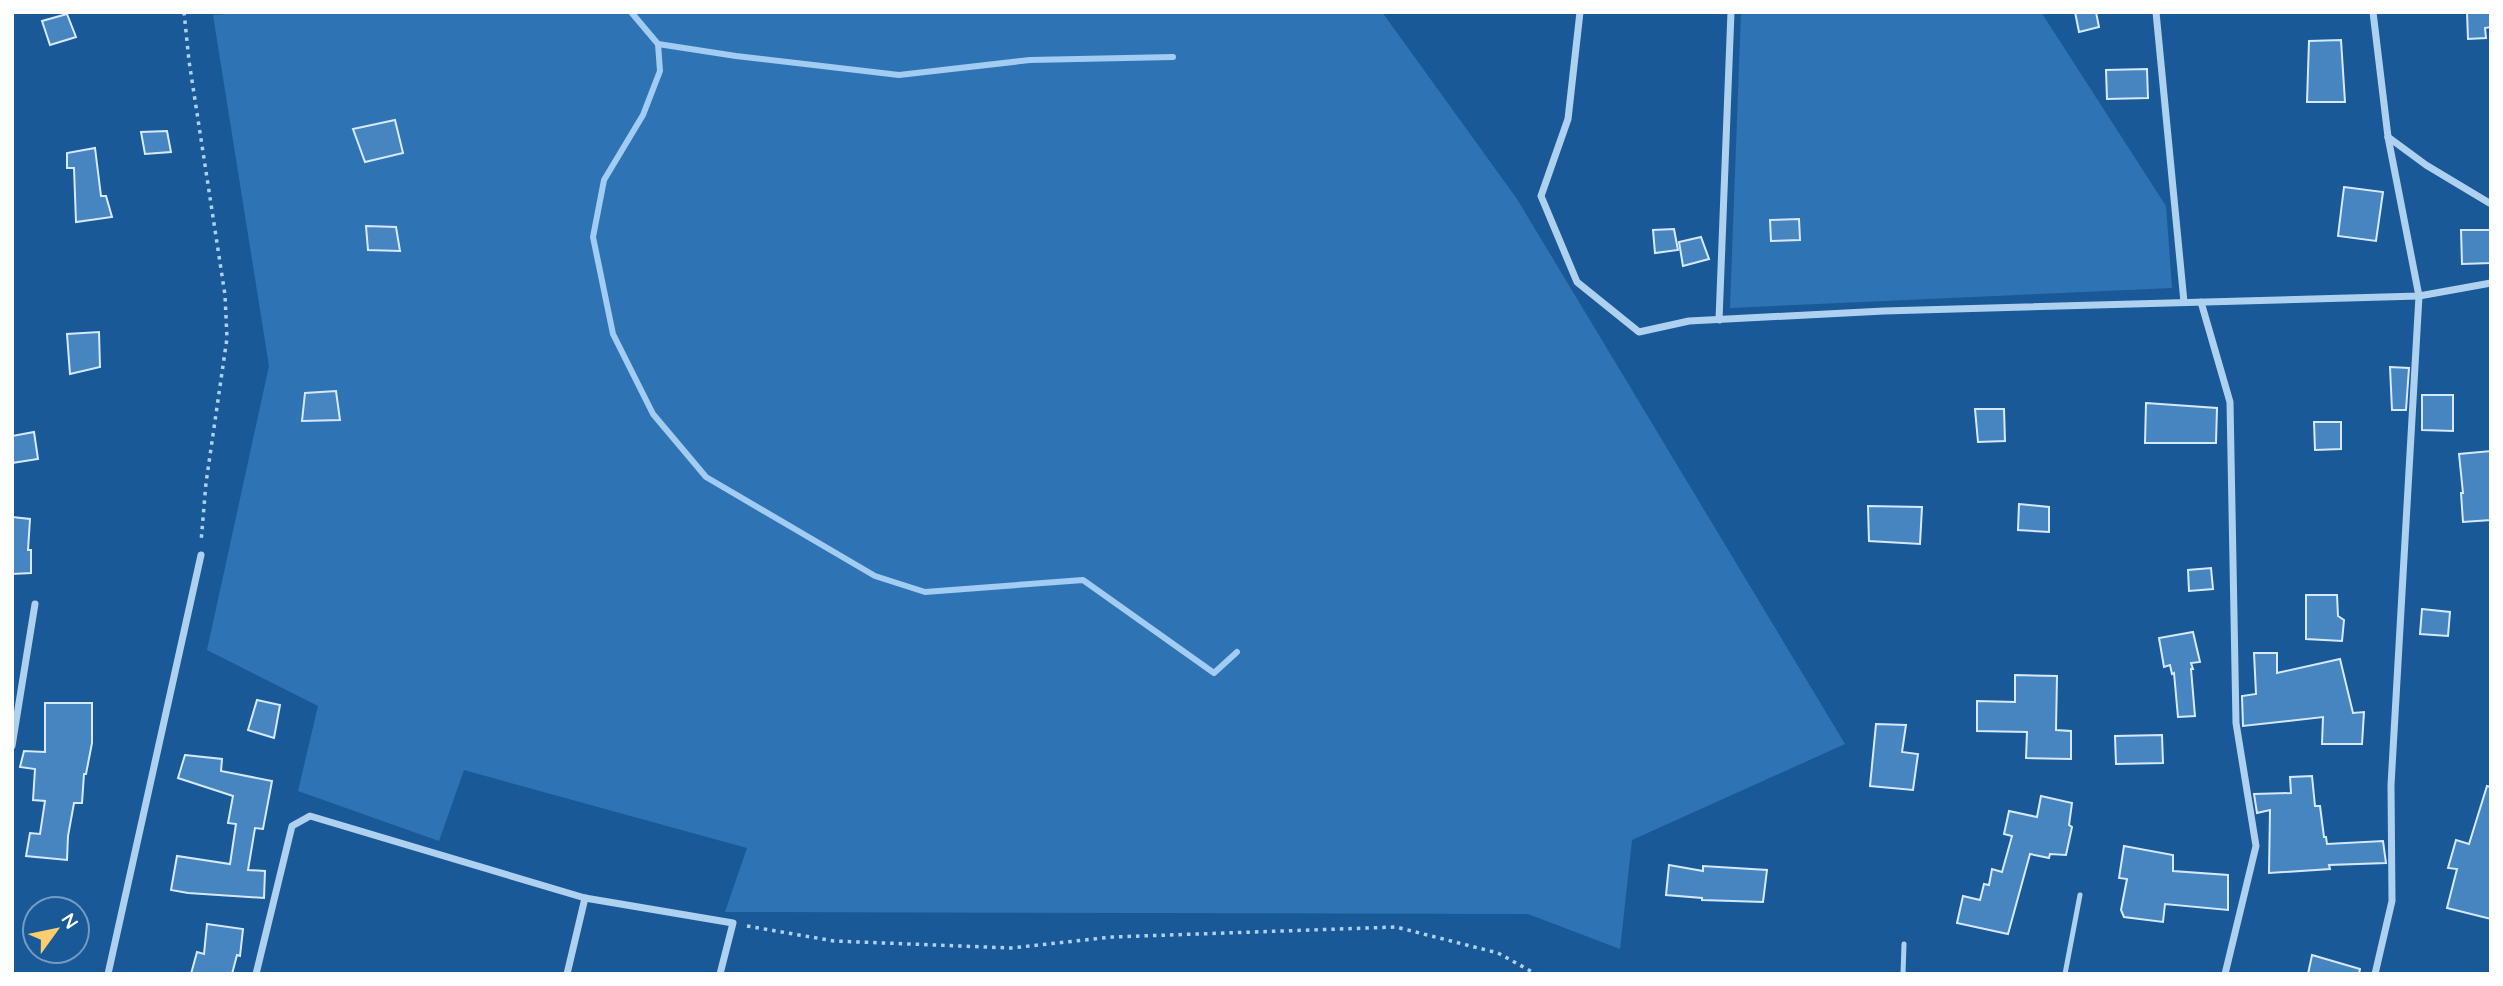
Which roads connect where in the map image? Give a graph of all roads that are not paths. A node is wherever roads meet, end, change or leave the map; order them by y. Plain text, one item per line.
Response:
1 (1580, 12) edge
2 (1731, 12) edge
3 (2156, 12) edge
4 (2373, 12) edge
5 (2388, 137) junction
6 (2491, 204) edge
7 (2491, 283) edge
8 (2419, 296) junction
9 (2184, 302) junction
10 (2201, 302) junction
11 (1719, 320) junction
12 (201, 555) road end
13 (35, 604) dead end
14 (12, 746) edge
15 (2080, 895) dead end
16 (585, 898) junction
17 (1904, 944) dead end
18 (108, 974) edge
19 (256, 974) edge
20 (567, 974) edge
21 (720, 974) edge
22 (1903, 974) edge
23 (2065, 974) edge
24 (2225, 974) edge
25 (2375, 974) edge

1 - 11 street
2 - 11 street
3 - 9 street
4 - 5 street
5 - 6 street
5 - 8 street
7 - 8 street
8 - 10 street
8 - 25 street
9 - 10 street
9 - 11 street
10 - 24 street
12 - 18 street
13 - 14 street
15 - 23 lane
16 - 19 street
16 - 20 street
16 - 21 street
17 - 22 lane

